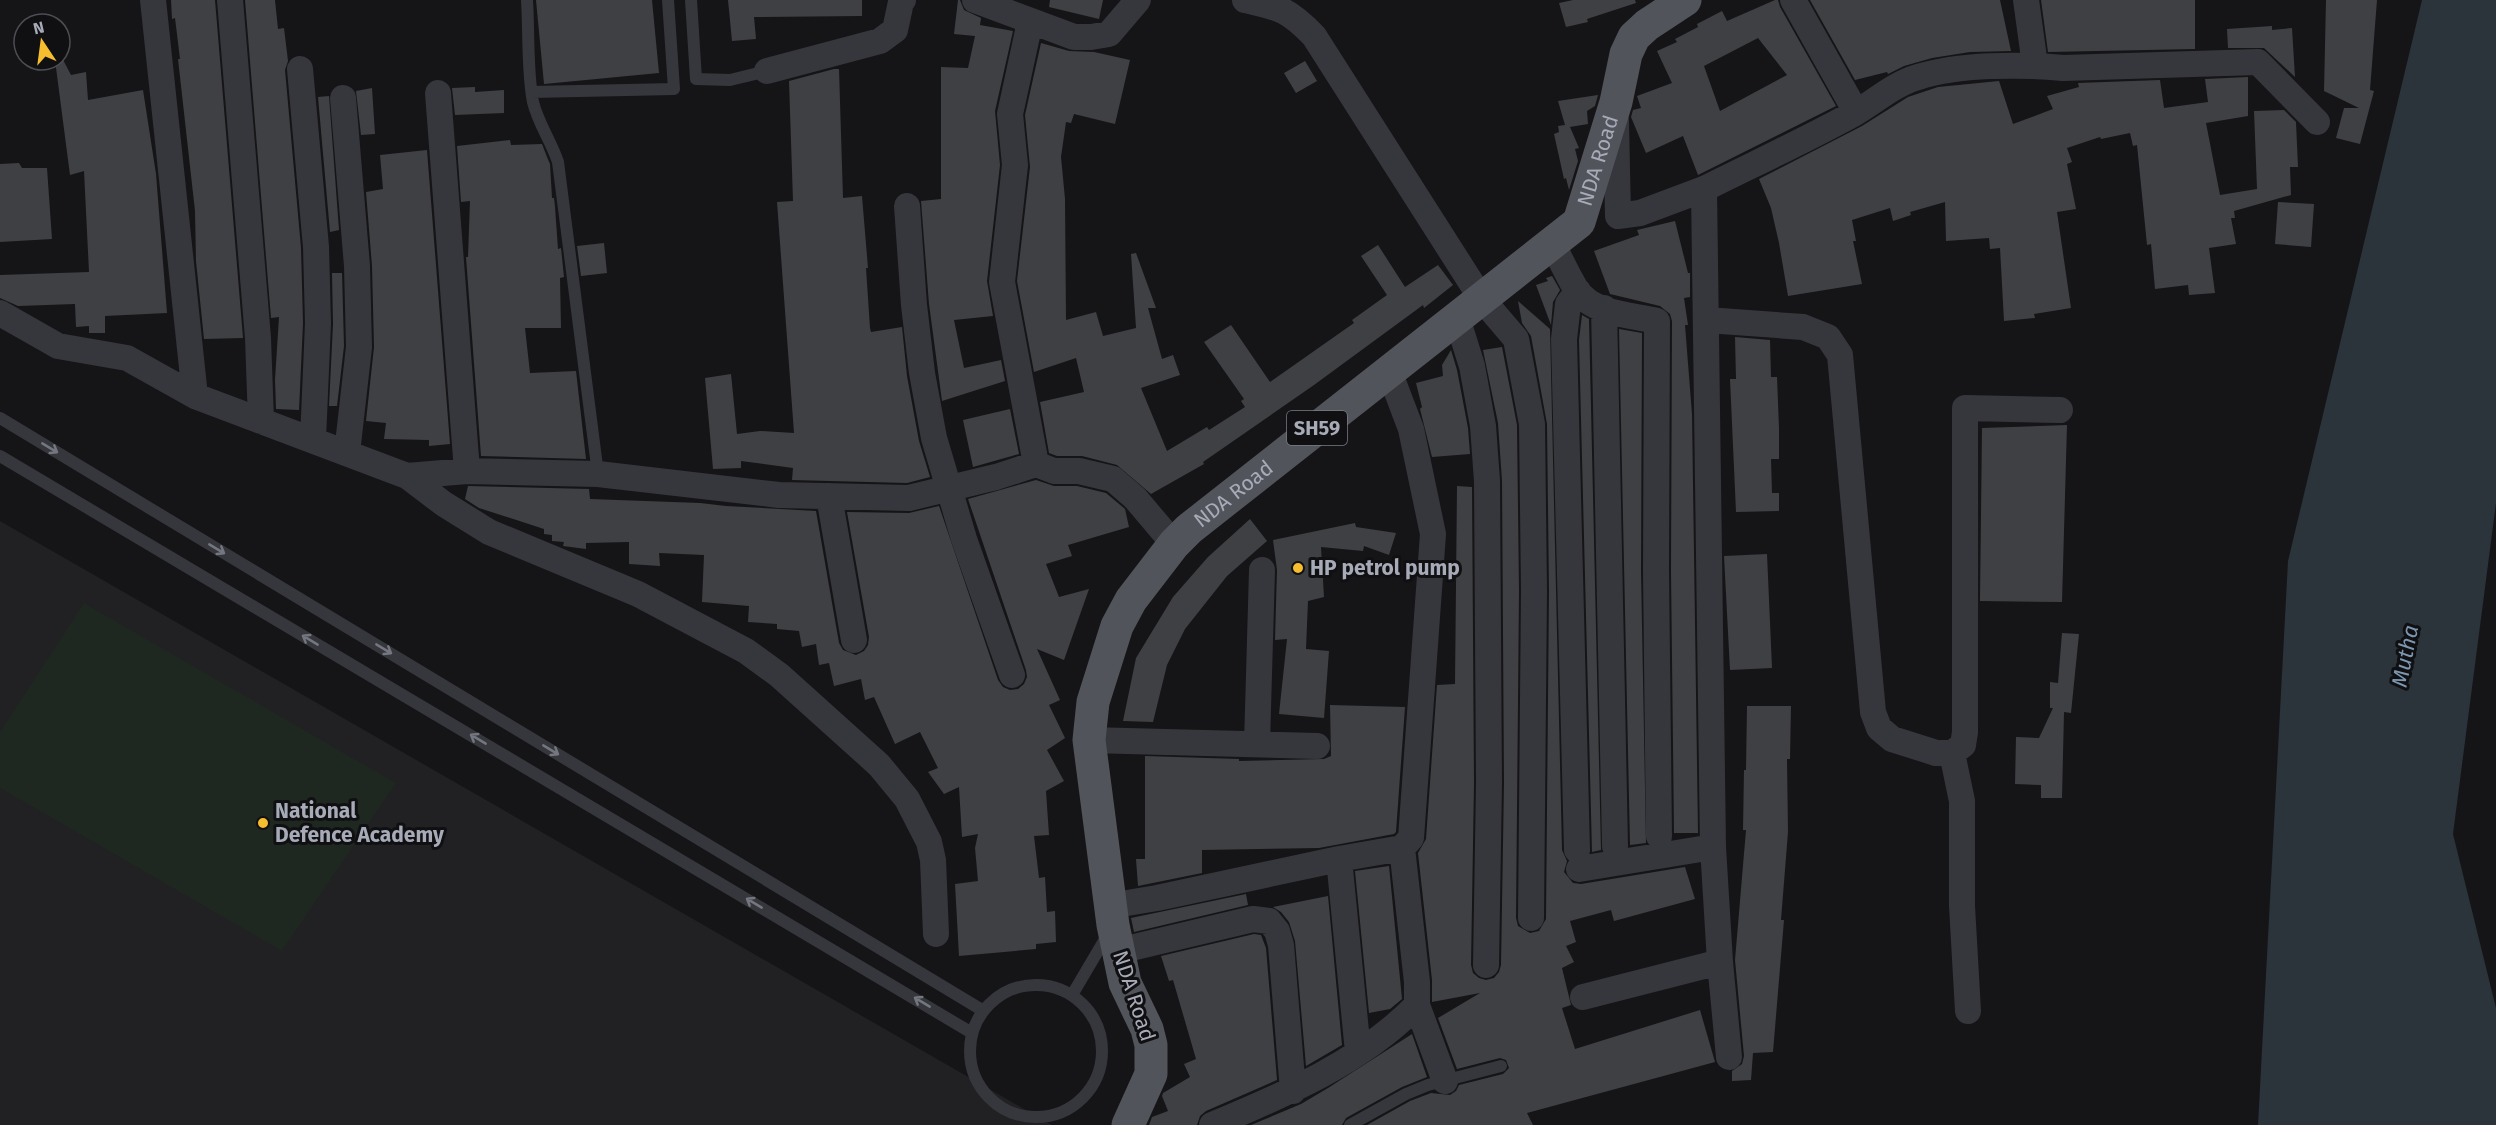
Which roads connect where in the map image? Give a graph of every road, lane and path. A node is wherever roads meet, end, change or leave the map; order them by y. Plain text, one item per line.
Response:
1 (153, 0) edge
2 (230, 0) edge
3 (527, 0) edge
4 (668, 0) edge
5 (691, 0) edge
6 (903, 0) edge
7 (975, 0) edge
8 (1138, 0) edge
9 (1245, 0) edge
10 (1685, 0) edge
11 (1793, 0) edge
12 (2026, 0) edge
13 (1030, 22) junction
14 (2035, 65) junction
15 (300, 69) dead end
16 (767, 71) joint
17 (532, 92) junction
18 (438, 93) dead end
19 (343, 98) dead end
20 (1616, 102) junction
21 (1856, 112) junction
22 (2317, 122) dead end
23 (1704, 189) junction
24 (908, 206) dead end
25 (1552, 243) junction
26 (1578, 291) junction
27 (1469, 308) junction
28 (1604, 308) junction
29 (0, 313) edge
30 (1707, 320) junction
31 (1389, 370) junction
32 (195, 396) junction
33 (2060, 410) dead end
34 (0, 418) edge
35 (261, 421) junction
36 (313, 440) junction
37 (347, 453) junction
38 (0, 456) edge
39 (1036, 464) junction
40 (467, 471) junction
41 (598, 474) junction
42 (407, 476) junction
43 (949, 489) junction
44 (829, 496) junction
45 (1173, 544) junction
46 (1262, 570) dead end
47 (854, 640) dead end
48 (1012, 675) dead end
49 (1089, 740) junction
50 (1257, 744) junction
51 (1317, 746) dead end
52 (1952, 753) junction
53 (1659, 836) dead end
54 (1615, 846) dead end
55 (1713, 847) junction
56 (1402, 848) junction
57 (1339, 859) junction
58 (1531, 918) dead end
59 (1113, 927) junction
60 (936, 934) dead end
61 (1720, 962) junction
62 (1486, 965) dead end
63 (1072, 996) junction
64 (1583, 997) dead end
65 (1417, 1005) junction
66 (982, 1010) junction
67 (1968, 1011) dead end
68 (972, 1033) junction
69 (1358, 1052) junction
70 (1729, 1056) dead end
71 (1502, 1066) dead end
72 (1445, 1081) junction
73 (1293, 1091) junction
74 (1128, 1125) edge
75 (1212, 1125) edge
76 (1350, 1125) edge

1 - 32 street
2 - 35 street
3 - 17 lane
4 - 17 lane
5 - 16 lane
6 - 16 street
7 - 13 street
8 - 13 street
9 - 27 street
10 - 20 main road, NDA Road / SH59
11 - 21 street
12 - 14 street
13 - 39 street
14 - 21 street
14 - 22 street
15 - 36 street
17 - 41 lane
18 - 40 street
19 - 37 street
20 - 23 street
20 - 25 main road, NDA Road / SH59
21 - 23 street
23 - 30 street
24 - 43 street
25 - 26 street
25 - 27 main road, NDA Road / SH59
26 - 28 street
26 - 55 street
27 - 31 main road, NDA Road / SH59
27 - 58 street
27 - 62 street
28 - 53 street
28 - 54 street
29 - 32 street
30 - 52 street
30 - 55 street
31 - 45 main road, NDA Road / SH59
31 - 56 street
32 - 35 street
33 - 52 street
34 -> 66 lane
35 - 36 street
36 - 37 street
37 - 42 street
68 -> 38 lane
39 - 43 street
39 - 45 street
40 - 41 street
40 - 42 street
41 - 44 street
42 - 60 street
43 - 44 street
43 - 48 street
44 - 47 street
45 - 49 main road, NDA Road / SH59
46 - 50 street
49 - 50 street
49 - 59 main road, NDA Road / SH59
50 - 51 street
52 - 67 street
55 - 61 street
56 - 57 street
56 - 65 street
57 - 59 street
57 - 69 street
59 - 63 lane
59 - 73 street
59 - 74 main road, NDA Road
61 - 64 street
61 - 70 street
63 - 66 lane
63 - 68 lane
65 - 69 street
65 - 72 street
66 - 68 lane
69 - 73 street
71 - 72 lane
72 - 76 lane
73 - 75 street

